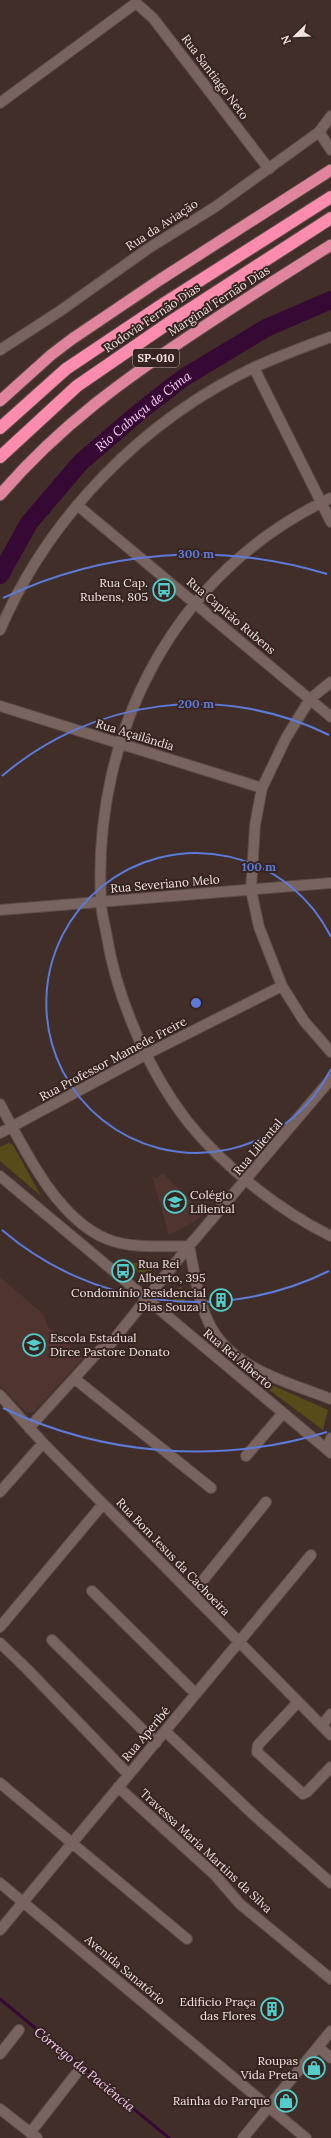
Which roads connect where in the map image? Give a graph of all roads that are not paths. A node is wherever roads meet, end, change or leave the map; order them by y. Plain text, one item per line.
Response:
1 (136, 1) edge
2 (0, 103) edge
3 (331, 116) edge
4 (319, 132) junction
5 (331, 150) edge
6 (269, 169) junction
7 (331, 170) edge
8 (331, 197) edge
9 (331, 218) edge
10 (331, 245) edge
11 (331, 337) edge
12 (0, 350) edge
13 (254, 368) junction
14 (0, 401) edge
15 (0, 428) edge
16 (0, 457) edge
17 (0, 495) edge
18 (331, 498) edge
19 (321, 502) junction
20 (77, 505) junction
21 (331, 522) edge
22 (194, 602) junction
23 (0, 630) edge
24 (331, 682) edge
25 (310, 699) junction
26 (0, 706) edge
27 (331, 717) edge
28 (119, 744) junction
29 (262, 788) junction
30 (331, 883) edge
31 (251, 890) junction
32 (100, 902) junction
33 (0, 910) edge
34 (282, 986) junction
35 (331, 1052) edge
36 (147, 1054) junction
37 (331, 1079) edge
38 (0, 1104) edge
39 (12, 1127) junction
40 (0, 1133) edge
41 (0, 1176) edge
42 (246, 1181) junction
43 (331, 1236) edge
44 (189, 1246) junction
45 (147, 1299) junction
46 (75, 1380) junction
47 (0, 1395) edge
48 (331, 1399) edge
49 (282, 1413) junction
50 (29, 1428) junction
51 (331, 1438) edge
52 (43, 1443) junction
53 (329, 1452) edge
54 (246, 1456) dead end
55 (211, 1488) dead end
56 (1, 1489) edge
57 (266, 1502) dead end
58 (103, 1504) junction
59 (311, 1555) dead end
60 (92, 1591) dead end
61 (192, 1594) junction
62 (0, 1627) edge
63 (52, 1640) dead end
64 (0, 1643) edge
65 (239, 1643) junction
66 (196, 1694) junction
67 (298, 1702) junction
68 (331, 1714) edge
69 (322, 1725) junction
70 (165, 1731) junction
71 (331, 1735) edge
72 (156, 1743) junction
73 (331, 1767) edge
74 (129, 1775) junction
75 (0, 1783) edge
76 (118, 1788) junction
77 (72, 1844) junction
78 (0, 1883) edge
79 (331, 1884) edge
80 (23, 1902) junction
81 (0, 1930) edge
82 (187, 1939) dead end
83 (331, 1979) edge
84 (19, 2030) dead end
85 (331, 2031) edge
86 (318, 2047) junction
87 (0, 2054) edge
88 (331, 2058) edge
89 (76, 2074) dead end
90 (268, 2107) junction
91 (0, 2109) edge
92 (34, 2136) edge
93 (242, 2138) edge
94 (306, 2138) edge

1 - 2 street
1 - 6 street, Rua Santiago Neto
3 - 4 street, Rua da Aviação
4 - 5 street
4 - 6 street, Rua da Aviação
6 - 12 street, Rua da Aviação
7 - 14 highway
8 - 15 highway, Rodovia Fernão Dias
9 - 16 highway, Rodovia Fernão Dias / SP-010
10 - 17 highway, Marginal Fernão Dias / SP-010
11 - 13 street
13 - 19 street
13 - 20 street
18 - 19 street
19 - 21 street
19 - 22 street
20 - 22 street, Rua Capitão Rubens
20 - 23 street
22 - 25 street, Rua Capitão Rubens
22 - 28 street
24 - 25 street
25 - 27 street, Rua Capitão Rubens
25 - 29 street
26 - 28 street, Rua Açailândia
28 - 29 street, Rua Açailândia
28 - 32 street
29 - 31 street
30 - 31 street, Rua Severiano Melo
31 - 32 street, Rua Severiano Melo
31 - 34 street
32 - 33 street, Rua Severiano Melo
32 - 36 street
34 - 35 street
34 - 36 street, Rua Professor Mamede Freire
36 - 39 street, Rua Professor Mamede Freire
36 - 42 street
37 - 42 street, Rua Liliental
38 - 39 street
39 - 40 street, Rua Professor Mamede Freire
39 - 44 street
41 - 45 street, Rua Rei Alberto
42 - 43 street
42 - 44 street, Rua Liliental
44 - 45 street, Rua Liliental
44 - 48 street
45 - 46 street, Rua Liliental
45 - 49 street, Rua Rei Alberto
46 - 50 street, Rua Liliental
46 - 55 street
47 - 50 street, Rua Bom Jesus da Cachoeira
49 - 53 street, Rua Rei Alberto
49 - 54 street
50 - 52 street, Rua Bom Jesus da Cachoeira
51 - 53 street
52 - 56 street
52 - 58 street, Rua Bom Jesus da Cachoeira
57 - 61 street
58 - 61 street, Rua Bom Jesus da Cachoeira
58 - 62 street
59 - 65 street, Rua Aperibé
60 - 66 street
61 - 65 street, Rua Bom Jesus da Cachoeira
63 - 72 street
64 - 74 street
65 - 66 street, Rua Aperibé
65 - 67 street, Rua Bom Jesus da Cachoeira
66 - 70 street, Rua Aperibé
67 - 69 street, Rua Bom Jesus da Cachoeira
67 - 73 street
68 - 69 street
69 - 71 street, Rua Bom Jesus da Cachoeira
70 - 72 street, Rua Aperibé
70 - 79 street
72 - 74 street, Rua Aperibé
74 - 76 street, Rua Aperibé
75 - 77 street
76 - 77 street, Rua Aperibé
76 - 83 street, Travessa Maria Martins da Silva
77 - 80 street, Rua Aperibé
77 - 82 street
78 - 80 street, Avenida Sanatório
80 - 81 street, Rua Aperibé
80 - 90 street, Avenida Sanatório
84 - 87 street
85 - 86 street
86 - 88 street
86 - 90 street
89 - 92 street
90 - 93 street
90 - 94 street, Avenida Sanatório
91 - 92 street

